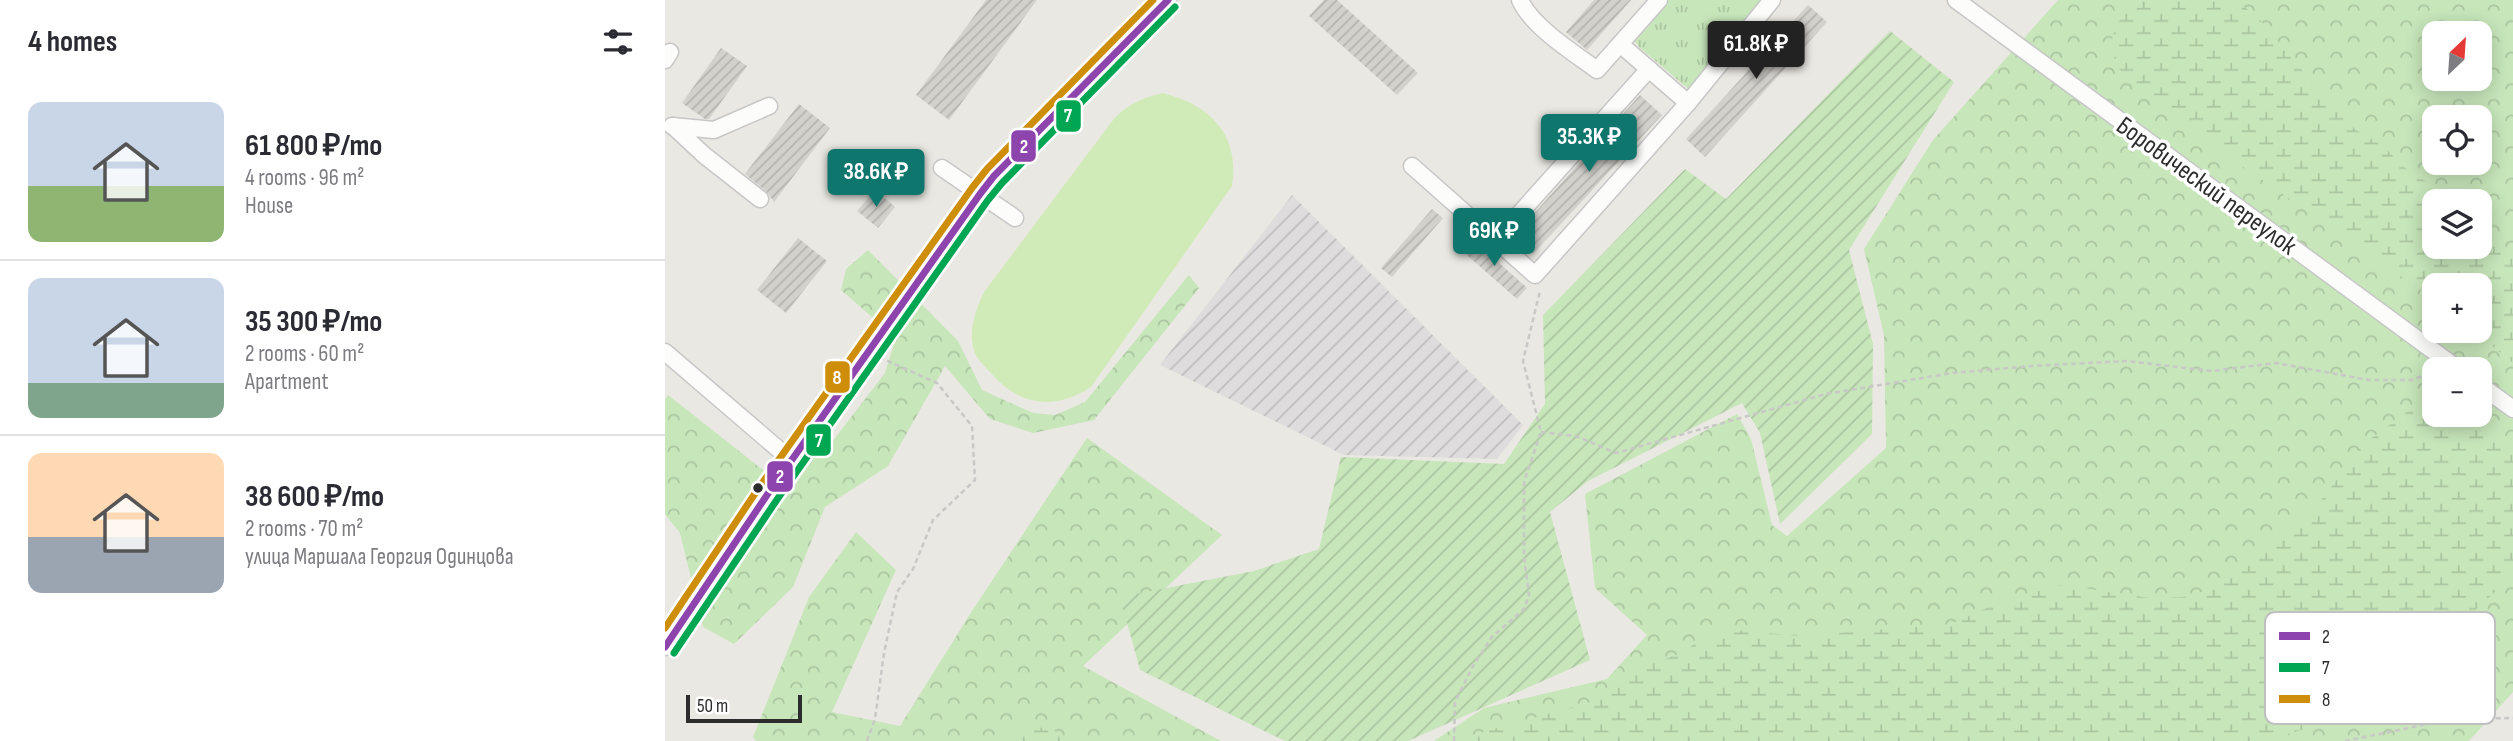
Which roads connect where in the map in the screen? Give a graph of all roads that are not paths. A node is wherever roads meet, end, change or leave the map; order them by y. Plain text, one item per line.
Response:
1 (1168, 0) edge
2 (1520, 0) edge
3 (1659, 0) edge
4 (1772, 0) edge
5 (1956, 0) edge
6 (1620, 44) junction
7 (1649, 69) junction
8 (1688, 103) junction
9 (769, 106) dead end
10 (669, 125) edge
11 (1412, 166) dead end
12 (942, 168) dead end
13 (980, 194) junction
14 (760, 199) dead end
15 (1015, 218) dead end
16 (1495, 241) junction
17 (665, 352) edge
18 (2442, 357) edge
19 (2492, 394) edge
20 (2513, 410) edge
21 (791, 460) junction
22 (665, 647) edge

1 - 13 street
2 - 6 street
3 - 6 street
4 - 8 street
5 - 18 street, Боровический переулок
6 - 7 street
7 - 8 street
7 - 16 street
8 - 16 street
9 - 10 street
10 - 14 street
11 - 16 street
12 - 13 street
13 - 15 street
13 - 21 street
17 - 21 street
19 - 20 street
21 - 22 street

